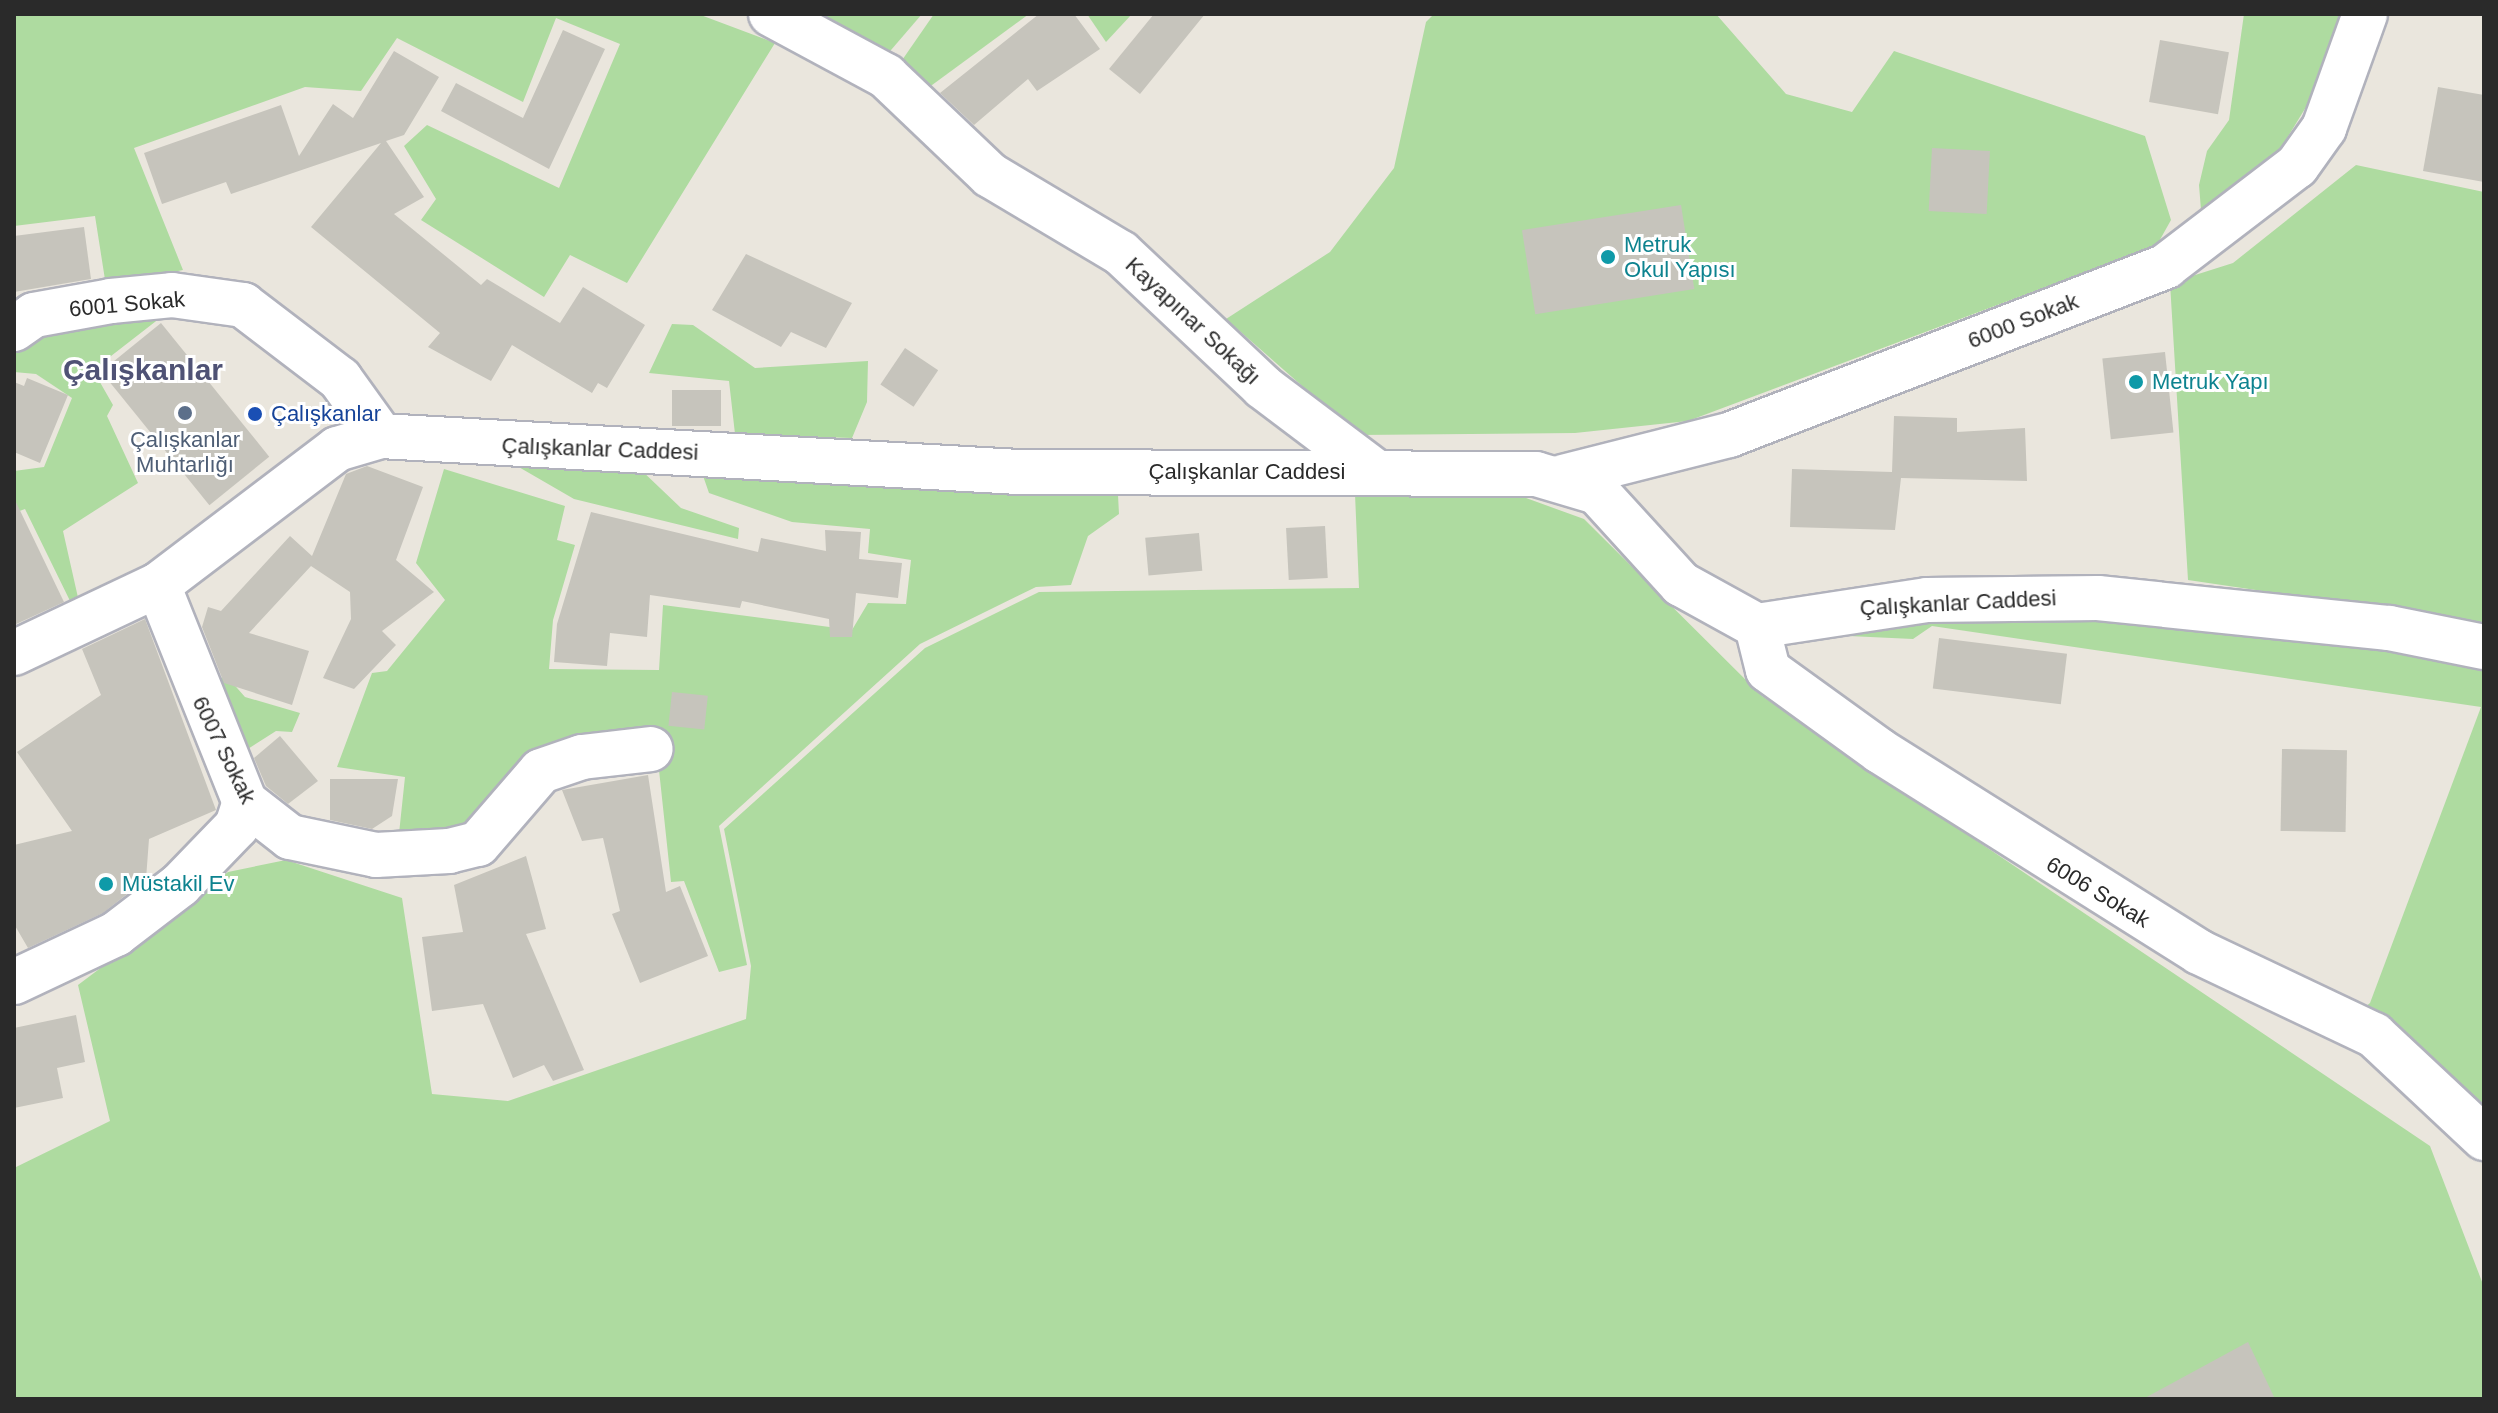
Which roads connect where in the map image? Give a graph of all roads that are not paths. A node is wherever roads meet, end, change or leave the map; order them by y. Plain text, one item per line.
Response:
1 (771, 14) edge
2 (2365, 14) edge
3 (14, 329) edge
4 (381, 436) junction
5 (1376, 472) junction
6 (1563, 477) junction
7 (158, 585) junction
8 (1757, 626) junction
9 (2484, 647) edge
10 (14, 653) edge
11 (651, 749) dead end
12 (245, 802) junction
13 (14, 982) edge
14 (2478, 1132) edge

1 - 5 street, Kayapınar Sokağı
2 - 6 street, 6000 Sokak
3 - 4 street, 6001 Sokak
4 - 5 street, Çalışkanlar Caddesi
4 - 7 street, Çalışkanlar Caddesi
5 - 6 street, Çalışkanlar Caddesi
6 - 8 street, Çalışkanlar Caddesi
7 - 10 street, Çalışkanlar Caddesi
7 - 12 street, 6007 Sokak
8 - 9 street, Çalışkanlar Caddesi
8 - 14 street, 6006 Sokak
11 - 12 street, 6007 Sokak
12 - 13 street

